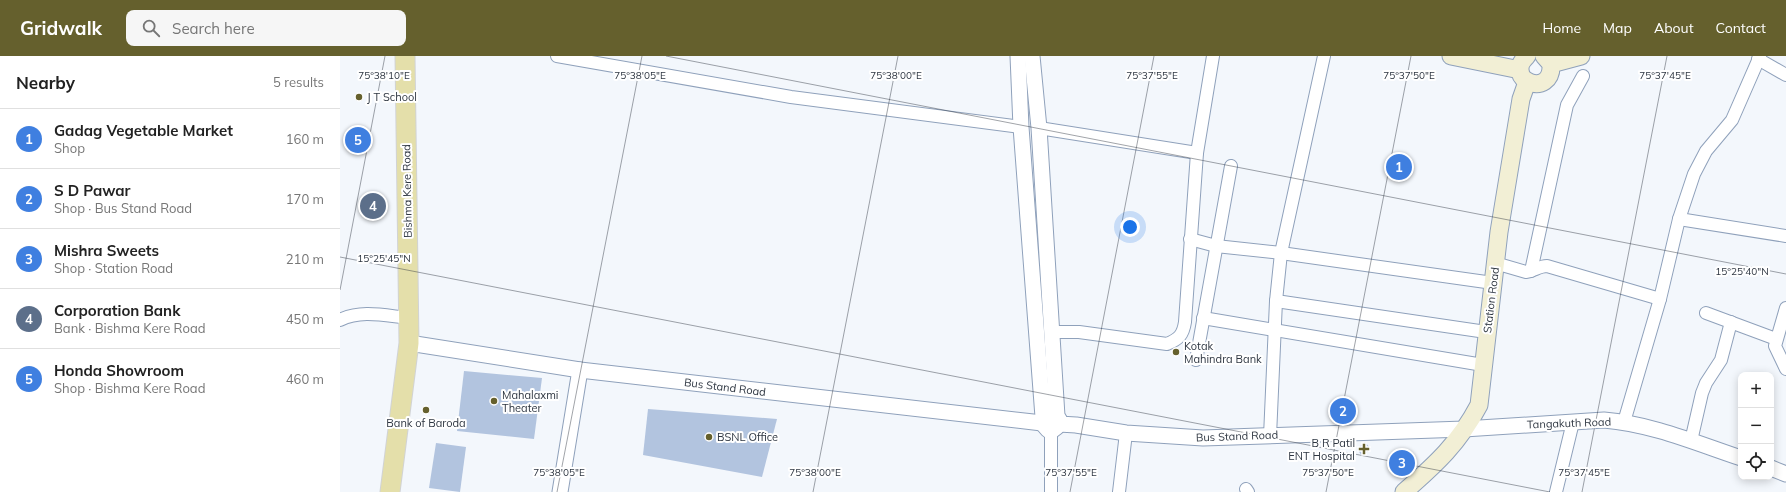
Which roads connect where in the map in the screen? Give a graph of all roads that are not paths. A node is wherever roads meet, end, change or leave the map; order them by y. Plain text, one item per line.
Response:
1 (405, 56) edge
2 (557, 56) edge
3 (1018, 56) edge
4 (1032, 56) edge
5 (1213, 56) edge
6 (1324, 56) edge
7 (1450, 56) edge
8 (1581, 56) edge
9 (1759, 58) edge
10 (1547, 60) edge
11 (1525, 69) edge
12 (1786, 75) edge
13 (1583, 76) dead end
14 (1021, 127) junction
15 (1038, 128) junction
16 (1197, 153) junction
17 (1230, 166) dead end
18 (1679, 219) junction
19 (1786, 236) edge
20 (1190, 240) junction
21 (1216, 246) junction
22 (1281, 253) junction
23 (1495, 263) junction
24 (1531, 271) junction
25 (1493, 283) junction
26 (1660, 299) junction
27 (1276, 302) junction
28 (1786, 308) edge
29 (1706, 313) dead end
30 (409, 318) junction
31 (1203, 318) junction
32 (340, 320) edge
33 (1731, 322) junction
34 (1274, 331) junction
35 (1052, 332) junction
36 (1486, 332) junction
37 (1776, 339) junction
38 (409, 343) junction
39 (1196, 360) dead end
40 (1483, 365) junction
41 (1786, 369) edge
42 (580, 370) junction
43 (1050, 422) junction
44 (1573, 422) junction
45 (1624, 422) junction
46 (1464, 429) junction
47 (1126, 434) junction
48 (1270, 436) junction
49 (1691, 441) junction
50 (1738, 457) edge
51 (1774, 469) edge
52 (1786, 474) edge
53 (390, 492) edge
54 (560, 492) edge
55 (1051, 492) edge
56 (1120, 492) edge
57 (1404, 492) edge
58 (1556, 492) edge

1 - 30 main road, Bishma Kere Road
2 - 14 street
3 - 14 street
4 - 15 street
5 - 16 street
6 - 22 street
7 - 11 main road
8 - 10 main road
9 - 12 street
9 - 18 street
10 - 11 main road
11 - 23 main road, Station Road
13 - 24 street
14 - 43 street
15 - 16 street
15 - 35 street
16 - 20 street
17 - 21 street
18 - 19 street
18 - 26 street
20 - 21 street
20 - 35 street
21 - 22 street
21 - 31 street
22 - 25 street
22 - 27 street
23 - 24 street
23 - 25 main road, Station Road
24 - 26 street
25 - 36 main road, Station Road
26 - 45 street
27 - 34 street
27 - 36 street
28 - 37 street
29 - 33 street
30 - 32 street
30 - 38 main road, Bishma Kere Road
31 - 34 street
31 - 39 street
33 - 37 street
33 - 49 street
34 - 40 street
34 - 48 street
35 - 43 street
36 - 40 main road, Station Road
37 - 41 street
38 - 42 street, Bus Stand Road
38 - 53 main road, Bishma Kere Road
40 - 46 main road, Station Road
42 - 43 street, Bus Stand Road
42 - 54 street
43 - 47 street, Bus Stand Road
43 - 55 street
44 - 45 street, Tangakuth Road
44 - 46 street, Tangakuth Road
44 - 58 street
45 - 49 street, Tangakuth Road
46 - 48 street, Bus Stand Road
46 - 57 main road, Station Road
47 - 48 street, Bus Stand Road
47 - 56 street
49 - 50 street, Tangakuth Road
51 - 52 street

